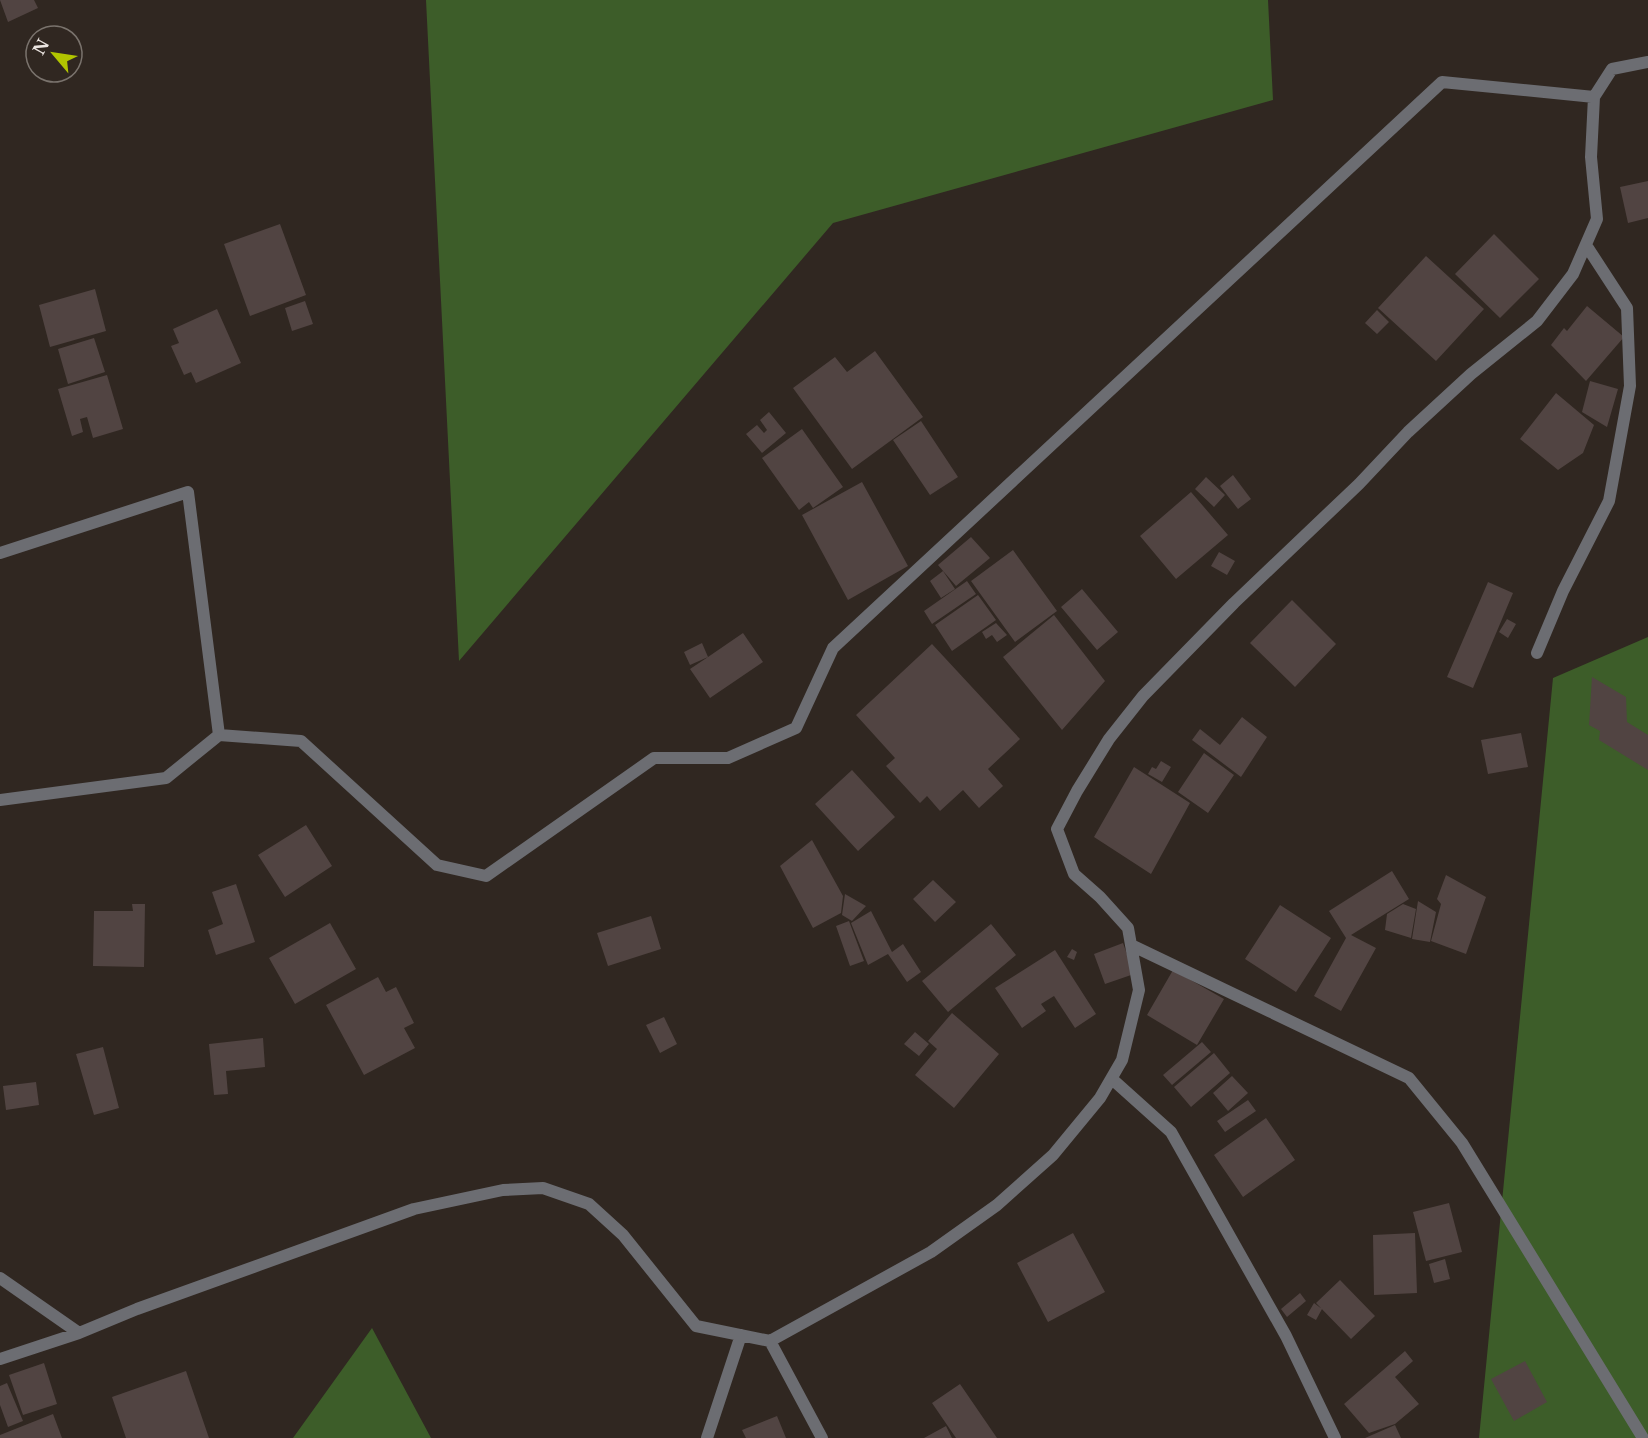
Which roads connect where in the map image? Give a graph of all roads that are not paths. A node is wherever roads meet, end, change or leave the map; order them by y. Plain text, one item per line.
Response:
1 (1648, 62) edge
2 (1594, 97) junction
3 (1586, 245) junction
4 (0, 553) edge
5 (1537, 654) dead end
6 (219, 735) junction
7 (0, 800) edge
8 (1131, 945) junction
9 (1112, 1078) junction
10 (0, 1278) edge
11 (79, 1333) junction
12 (741, 1335) junction
13 (770, 1341) junction
14 (0, 1359) edge
15 (707, 1438) edge
16 (822, 1438) edge
17 (1335, 1438) edge
18 (1643, 1438) edge

1 - 2 street
2 - 3 street
2 - 6 street
3 - 5 street
3 - 8 street
4 - 6 street
6 - 7 street
8 - 9 street
8 - 18 street
9 - 13 street
9 - 17 street
10 - 11 street
11 - 12 street
11 - 14 street
12 - 13 street
12 - 15 street
13 - 16 street

